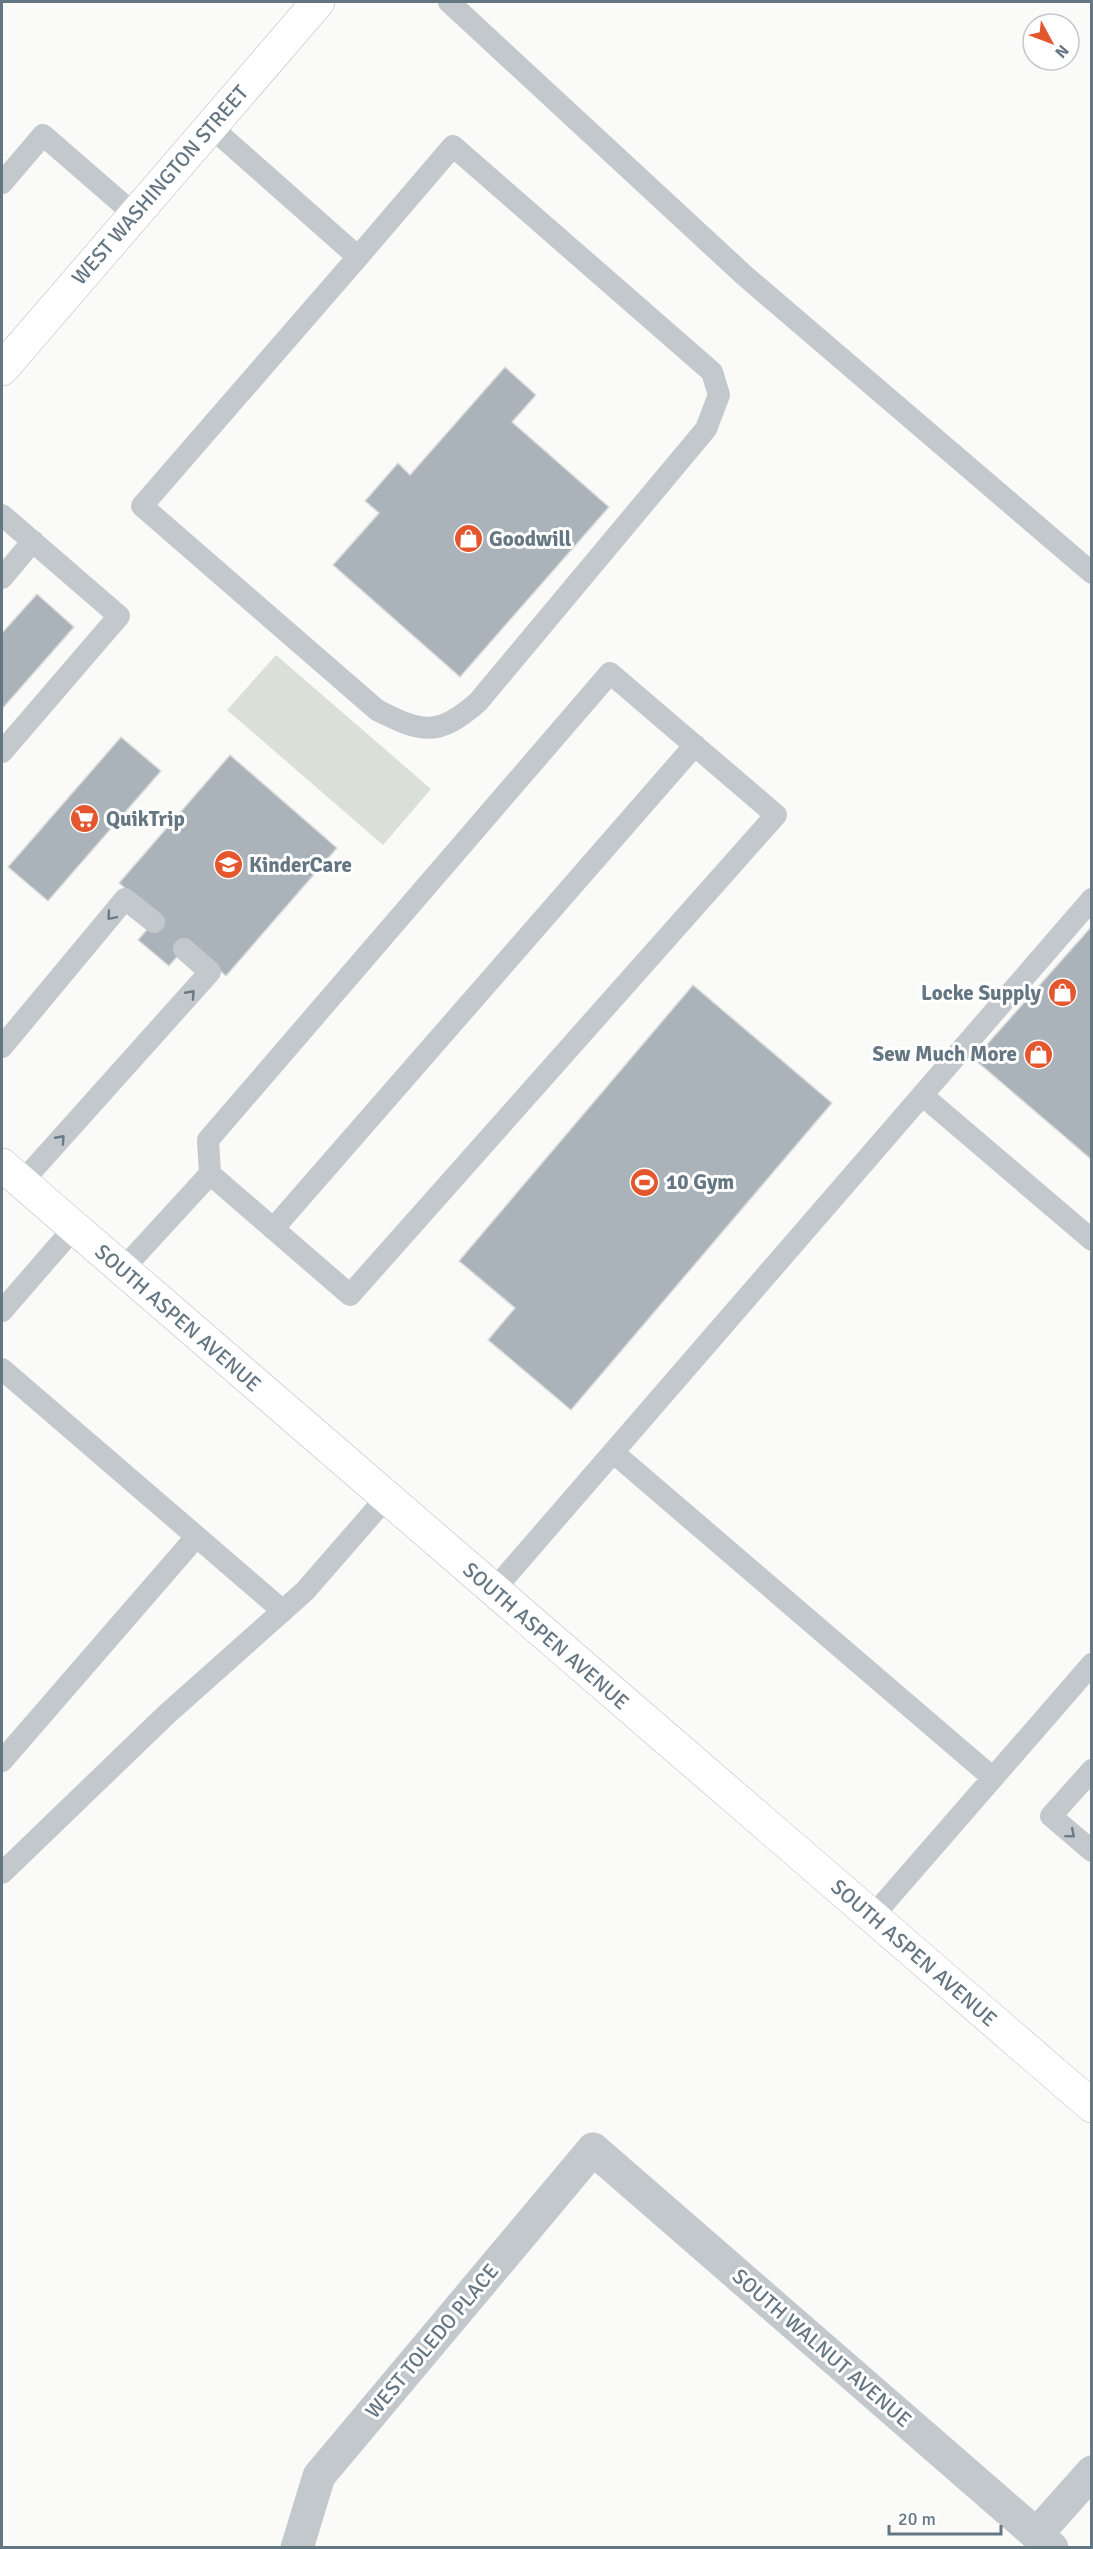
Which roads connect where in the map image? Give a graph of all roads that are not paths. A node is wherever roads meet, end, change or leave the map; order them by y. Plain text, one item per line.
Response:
1 (318, 2) edge
2 (449, 2) edge
3 (211, 127) junction
4 (2, 183) edge
5 (134, 214) junction
6 (358, 257) junction
7 (2, 369) edge
8 (2, 515) edge
9 (33, 542) junction
10 (1092, 573) edge
11 (2, 578) edge
12 (695, 745) junction
13 (2, 752) edge
14 (1092, 899) edge
15 (154, 922) dead end
16 (184, 949) dead end
17 (2, 1047) edge
18 (922, 1095) junction
19 (11, 1174) edge
20 (210, 1174) junction
21 (74, 1228) junction
22 (273, 1228) junction
23 (1092, 1240) edge
24 (122, 1270) junction
25 (2, 1311) edge
26 (2, 1369) edge
27 (614, 1453) junction
28 (386, 1498) junction
29 (196, 1537) junction
30 (493, 1591) junction
31 (283, 1611) junction
32 (1092, 1664) edge
33 (2, 1761) edge
34 (1092, 1770) edge
35 (993, 1778) junction
36 (1092, 1851) edge
37 (2, 1873) edge
38 (872, 1917) junction
39 (1092, 2106) edge
40 (593, 2149) joint
41 (1092, 2472) edge
42 (1044, 2541) edge
43 (297, 2547) edge

1 - 3 main road, WEST WASHINGTON STREET
2 - 10 lane
3 - 5 main road, WEST WASHINGTON STREET
3 - 6 lane
4 - 5 lane
5 - 7 main road, WEST WASHINGTON STREET
6 - 6 lane
8 - 9 lane
9 - 11 lane
9 - 13 lane
12 - 20 lane
12 - 22 lane
12 - 22 lane
14 - 18 lane
15 -> 17 lane
19 -> 16 lane
18 - 23 lane
18 - 27 lane
19 - 21 main road, SOUTH ASPEN AVENUE
20 - 22 lane
20 - 24 lane
21 - 24 main road, SOUTH ASPEN AVENUE
21 - 25 lane
24 - 28 main road, SOUTH ASPEN AVENUE
26 - 29 lane
27 - 30 lane
27 - 35 lane
28 - 30 main road, SOUTH ASPEN AVENUE
28 - 31 lane
29 - 31 lane
29 - 33 lane
30 - 38 main road, SOUTH ASPEN AVENUE
31 - 37 lane
32 - 35 lane
34 -> 36 lane
35 - 38 lane
38 - 39 main road, SOUTH ASPEN AVENUE
40 - 42 street, SOUTH WALNUT AVENUE
40 - 43 street, WEST TOLEDO PLACE
41 - 42 street

